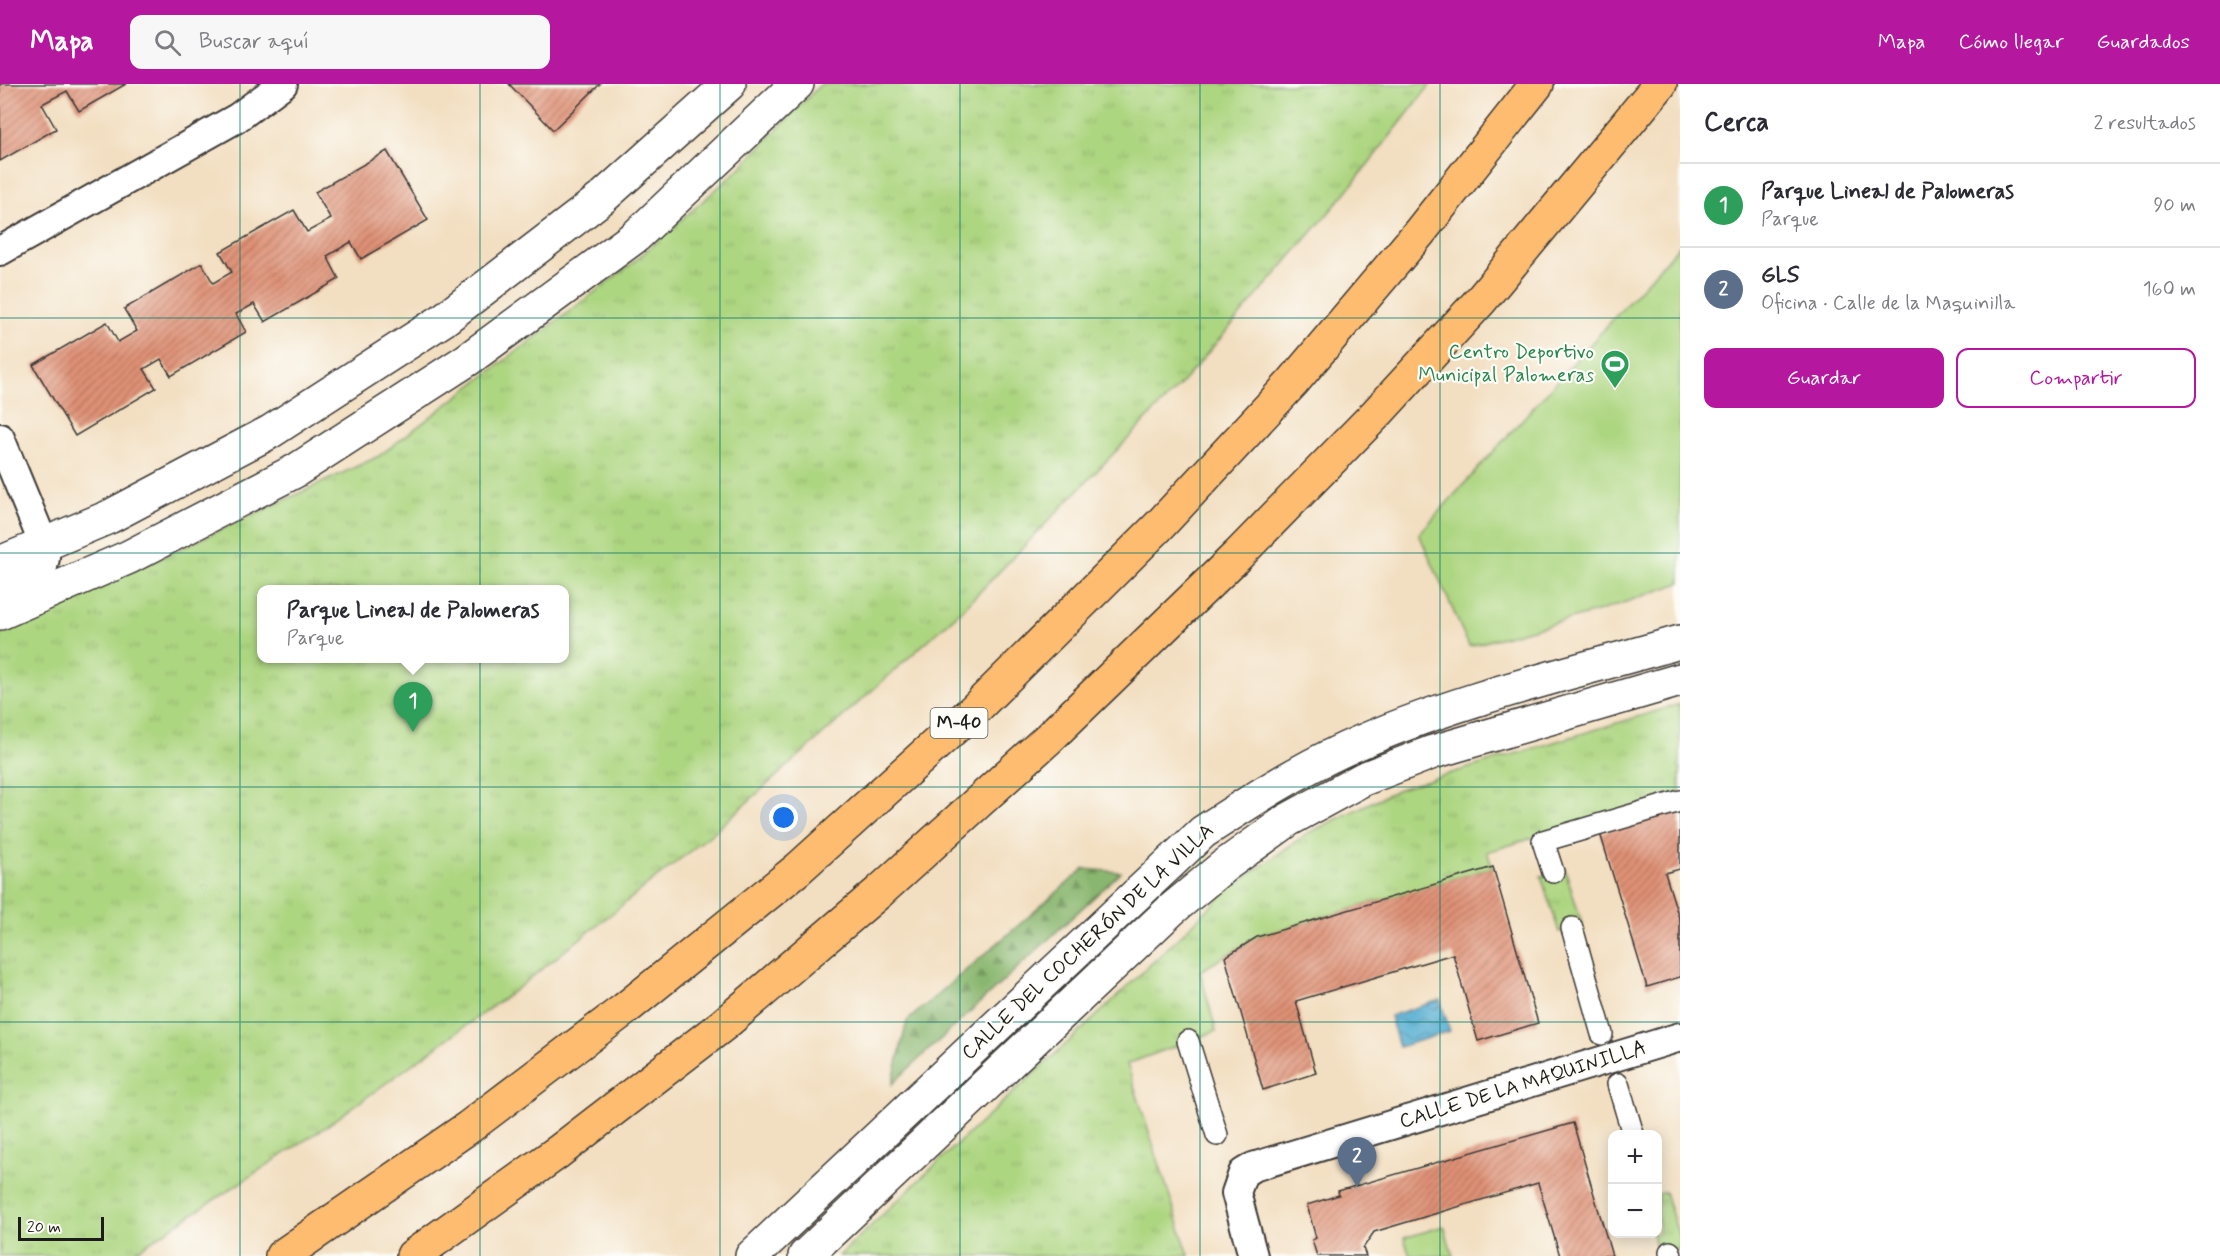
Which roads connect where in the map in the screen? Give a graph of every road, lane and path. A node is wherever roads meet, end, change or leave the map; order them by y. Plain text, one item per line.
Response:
1 (283, 84) edge
2 (729, 84) edge
3 (797, 84) edge
4 (1537, 84) edge
5 (1660, 84) edge
6 (0, 251) edge
7 (0, 438) edge
8 (44, 545) junction
9 (0, 563) edge
10 (0, 592) edge
11 (0, 613) edge
12 (1680, 642) edge
13 (1680, 680) edge
14 (1680, 801) edge
15 (1553, 872) dead end
16 (1572, 928) dead end
17 (1602, 1034) dead end
18 (1680, 1037) edge
19 (1188, 1041) dead end
20 (1618, 1084) dead end
21 (1632, 1130) edge
22 (1217, 1135) dead end
23 (282, 1256) edge
24 (413, 1256) edge
25 (752, 1256) edge
26 (805, 1256) edge
27 (1253, 1256) edge

1 - 6 street
2 - 8 street
3 - 11 street
4 - 23 highway, M-40
5 - 24 highway
7 - 8 street
8 - 9 street
8 - 10 street
12 - 25 street, CALLE DEL COCHERÓN DE LA VILLA
13 - 26 street, CALLE DEL COCHERÓN DE LA VILLA
14 - 15 street
16 - 17 street
18 - 27 street, CALLE DE LA MAQUINILLA
19 - 22 street
20 - 21 street, CALLE DE LA MAQUINILLA

